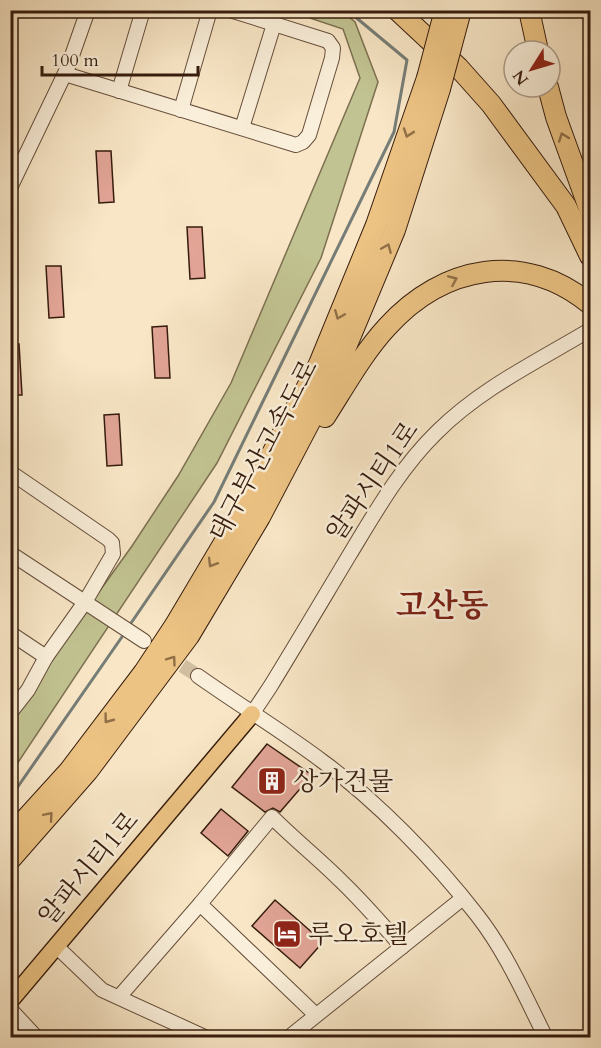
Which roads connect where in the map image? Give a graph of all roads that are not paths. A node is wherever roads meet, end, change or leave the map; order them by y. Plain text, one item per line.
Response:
1 (88, 10) edge
2 (143, 10) edge
3 (210, 10) edge
4 (230, 10) edge
5 (397, 10) edge
6 (411, 10) edge
7 (529, 10) edge
8 (455, 12) edge
9 (274, 24) junction
10 (535, 39) edge
11 (64, 74) junction
12 (434, 83) junction
13 (119, 91) junction
14 (551, 99) edge
15 (181, 110) junction
16 (243, 128) junction
17 (10, 188) edge
18 (591, 211) edge
19 (591, 236) edge
20 (591, 256) edge
21 (591, 304) edge
22 (588, 331) dead end
23 (10, 472) edge
24 (260, 517) junction
25 (10, 553) edge
26 (85, 602) junction
27 (10, 633) edge
28 (144, 641) dead end
29 (46, 657) junction
30 (198, 676) tunnel mouth
31 (10, 713) edge
32 (252, 714) junction
33 (10, 836) edge
34 (10, 860) edge
35 (463, 898) junction
36 (200, 904) junction
37 (56, 946) junction
38 (402, 947) junction
39 (119, 997) junction
40 (11, 1001) edge
41 (10, 1009) edge
42 (316, 1015) junction
43 (38, 1038) edge
44 (207, 1038) edge
45 (288, 1038) edge
46 (546, 1038) edge

1 - 11 street
2 - 13 street
3 - 15 street
4 - 9 street
5 - 20 highway
6 - 19 highway
7 - 10 highway
8 - 12 highway, 대구부산고속도로, bridge
9 - 16 street
9 - 16 street
11 - 13 street
11 - 17 street
24 -> 12 highway, 대구부산고속도로
12 -> 33 highway, 대구부산고속도로
13 - 15 street
18 -> 14 highway
15 - 16 street
24 -> 21 highway
22 - 32 street, 알파시티1로
23 - 26 street
34 -> 24 highway, 대구부산고속도로
25 - 26 street
26 - 28 street
26 - 29 street
27 - 29 street
29 - 31 street
30 - 32 street
32 - 35 street
32 - 37 main road, 알파시티1로
35 - 38 street
35 - 46 street
36 - 38 street
36 - 39 street
36 - 42 street
37 - 39 street
37 - 40 main road, 알파시티1로
38 - 42 street
39 - 44 street
41 - 43 street
42 - 45 street

